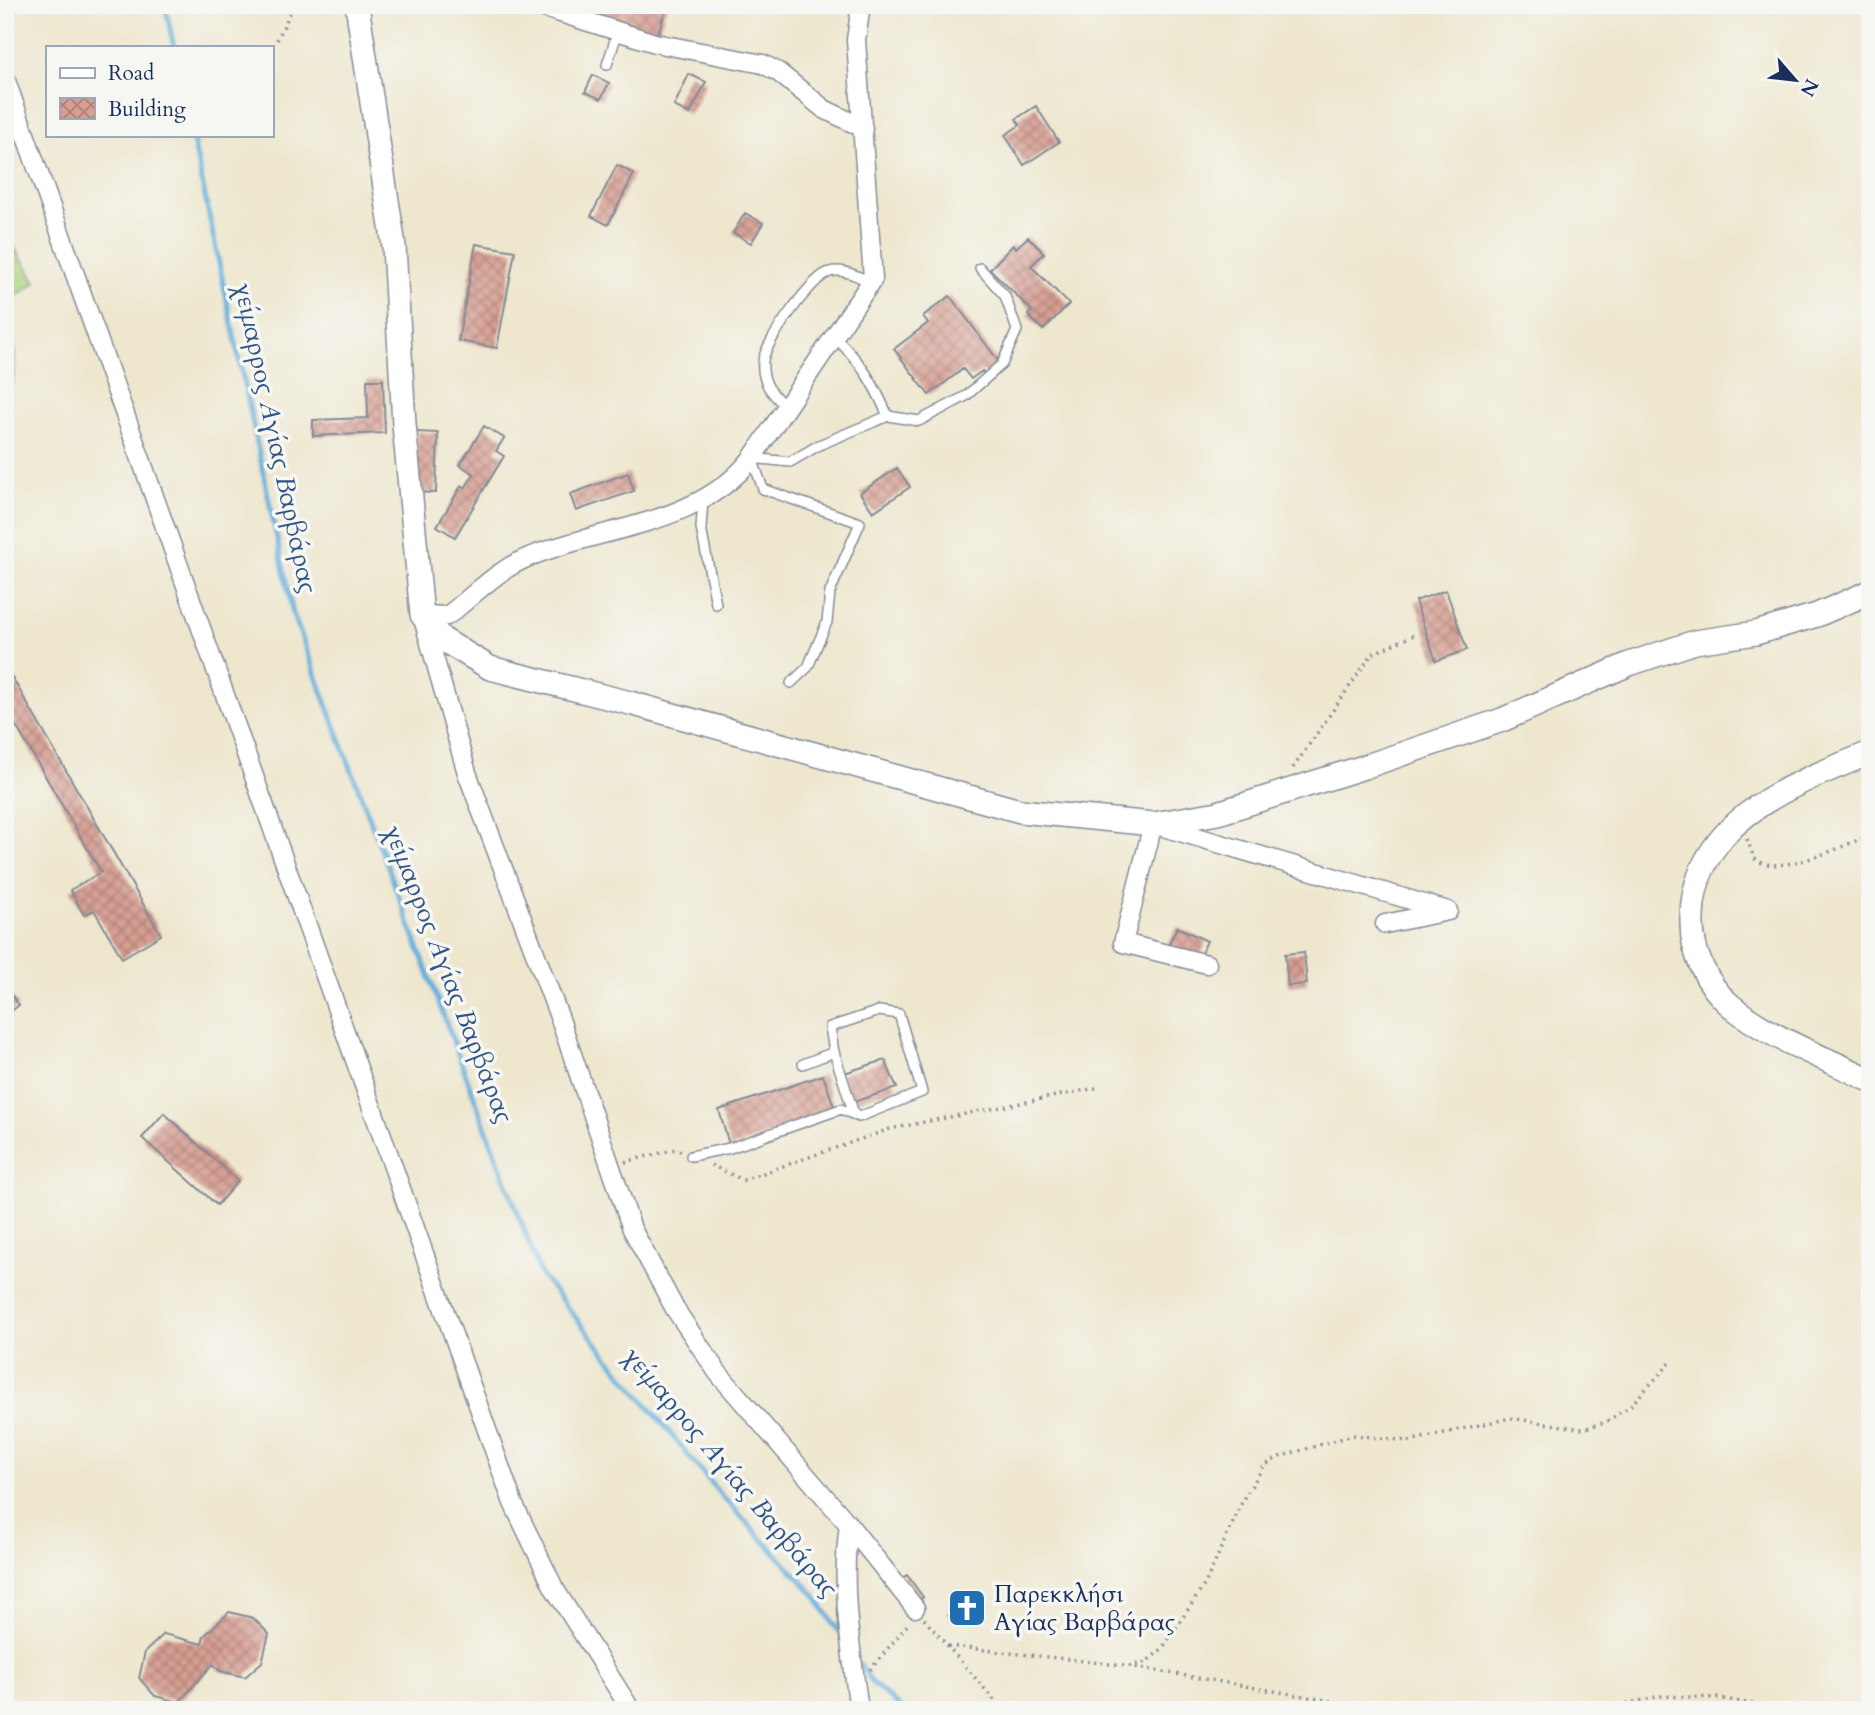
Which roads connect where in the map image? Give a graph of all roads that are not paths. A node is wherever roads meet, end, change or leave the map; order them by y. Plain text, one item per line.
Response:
1 (357, 5) edge
2 (535, 5) edge
3 (860, 5) edge
4 (618, 31) junction
5 (607, 65) dead end
6 (5, 78) edge
7 (863, 128) junction
8 (980, 268) dead end
9 (872, 282) junction
10 (835, 338) junction
11 (787, 408) junction
12 (888, 416) junction
13 (752, 458) junction
14 (703, 501) junction
15 (1870, 592) edge
16 (716, 604) dead end
17 (422, 614) junction
18 (790, 683) dead end
19 (1870, 753) edge
20 (1153, 824) junction
21 (1385, 923) dead end
22 (1207, 964) dead end
23 (834, 1052) junction
24 (803, 1064) dead end
25 (1870, 1080) edge
26 (854, 1114) junction
27 (691, 1156) road end
28 (849, 1524) junction
29 (915, 1608) road end
30 (631, 1710) edge
31 (859, 1710) edge

1 - 17 street
2 - 4 street
3 - 7 street
4 - 5 lane
4 - 7 street
6 - 30 street
7 - 9 street
8 - 12 lane
9 - 10 street
9 - 11 lane
10 - 11 street
10 - 12 lane
11 - 13 street
12 - 13 lane
13 - 14 street
13 - 18 lane
14 - 16 lane
14 - 17 street
15 - 20 street
17 - 20 street
17 - 28 street
19 - 25 street
20 - 21 street
20 - 22 street
23 - 24 lane
23 - 26 lane
23 - 26 lane
26 - 27 lane
28 - 29 street
28 - 31 street

